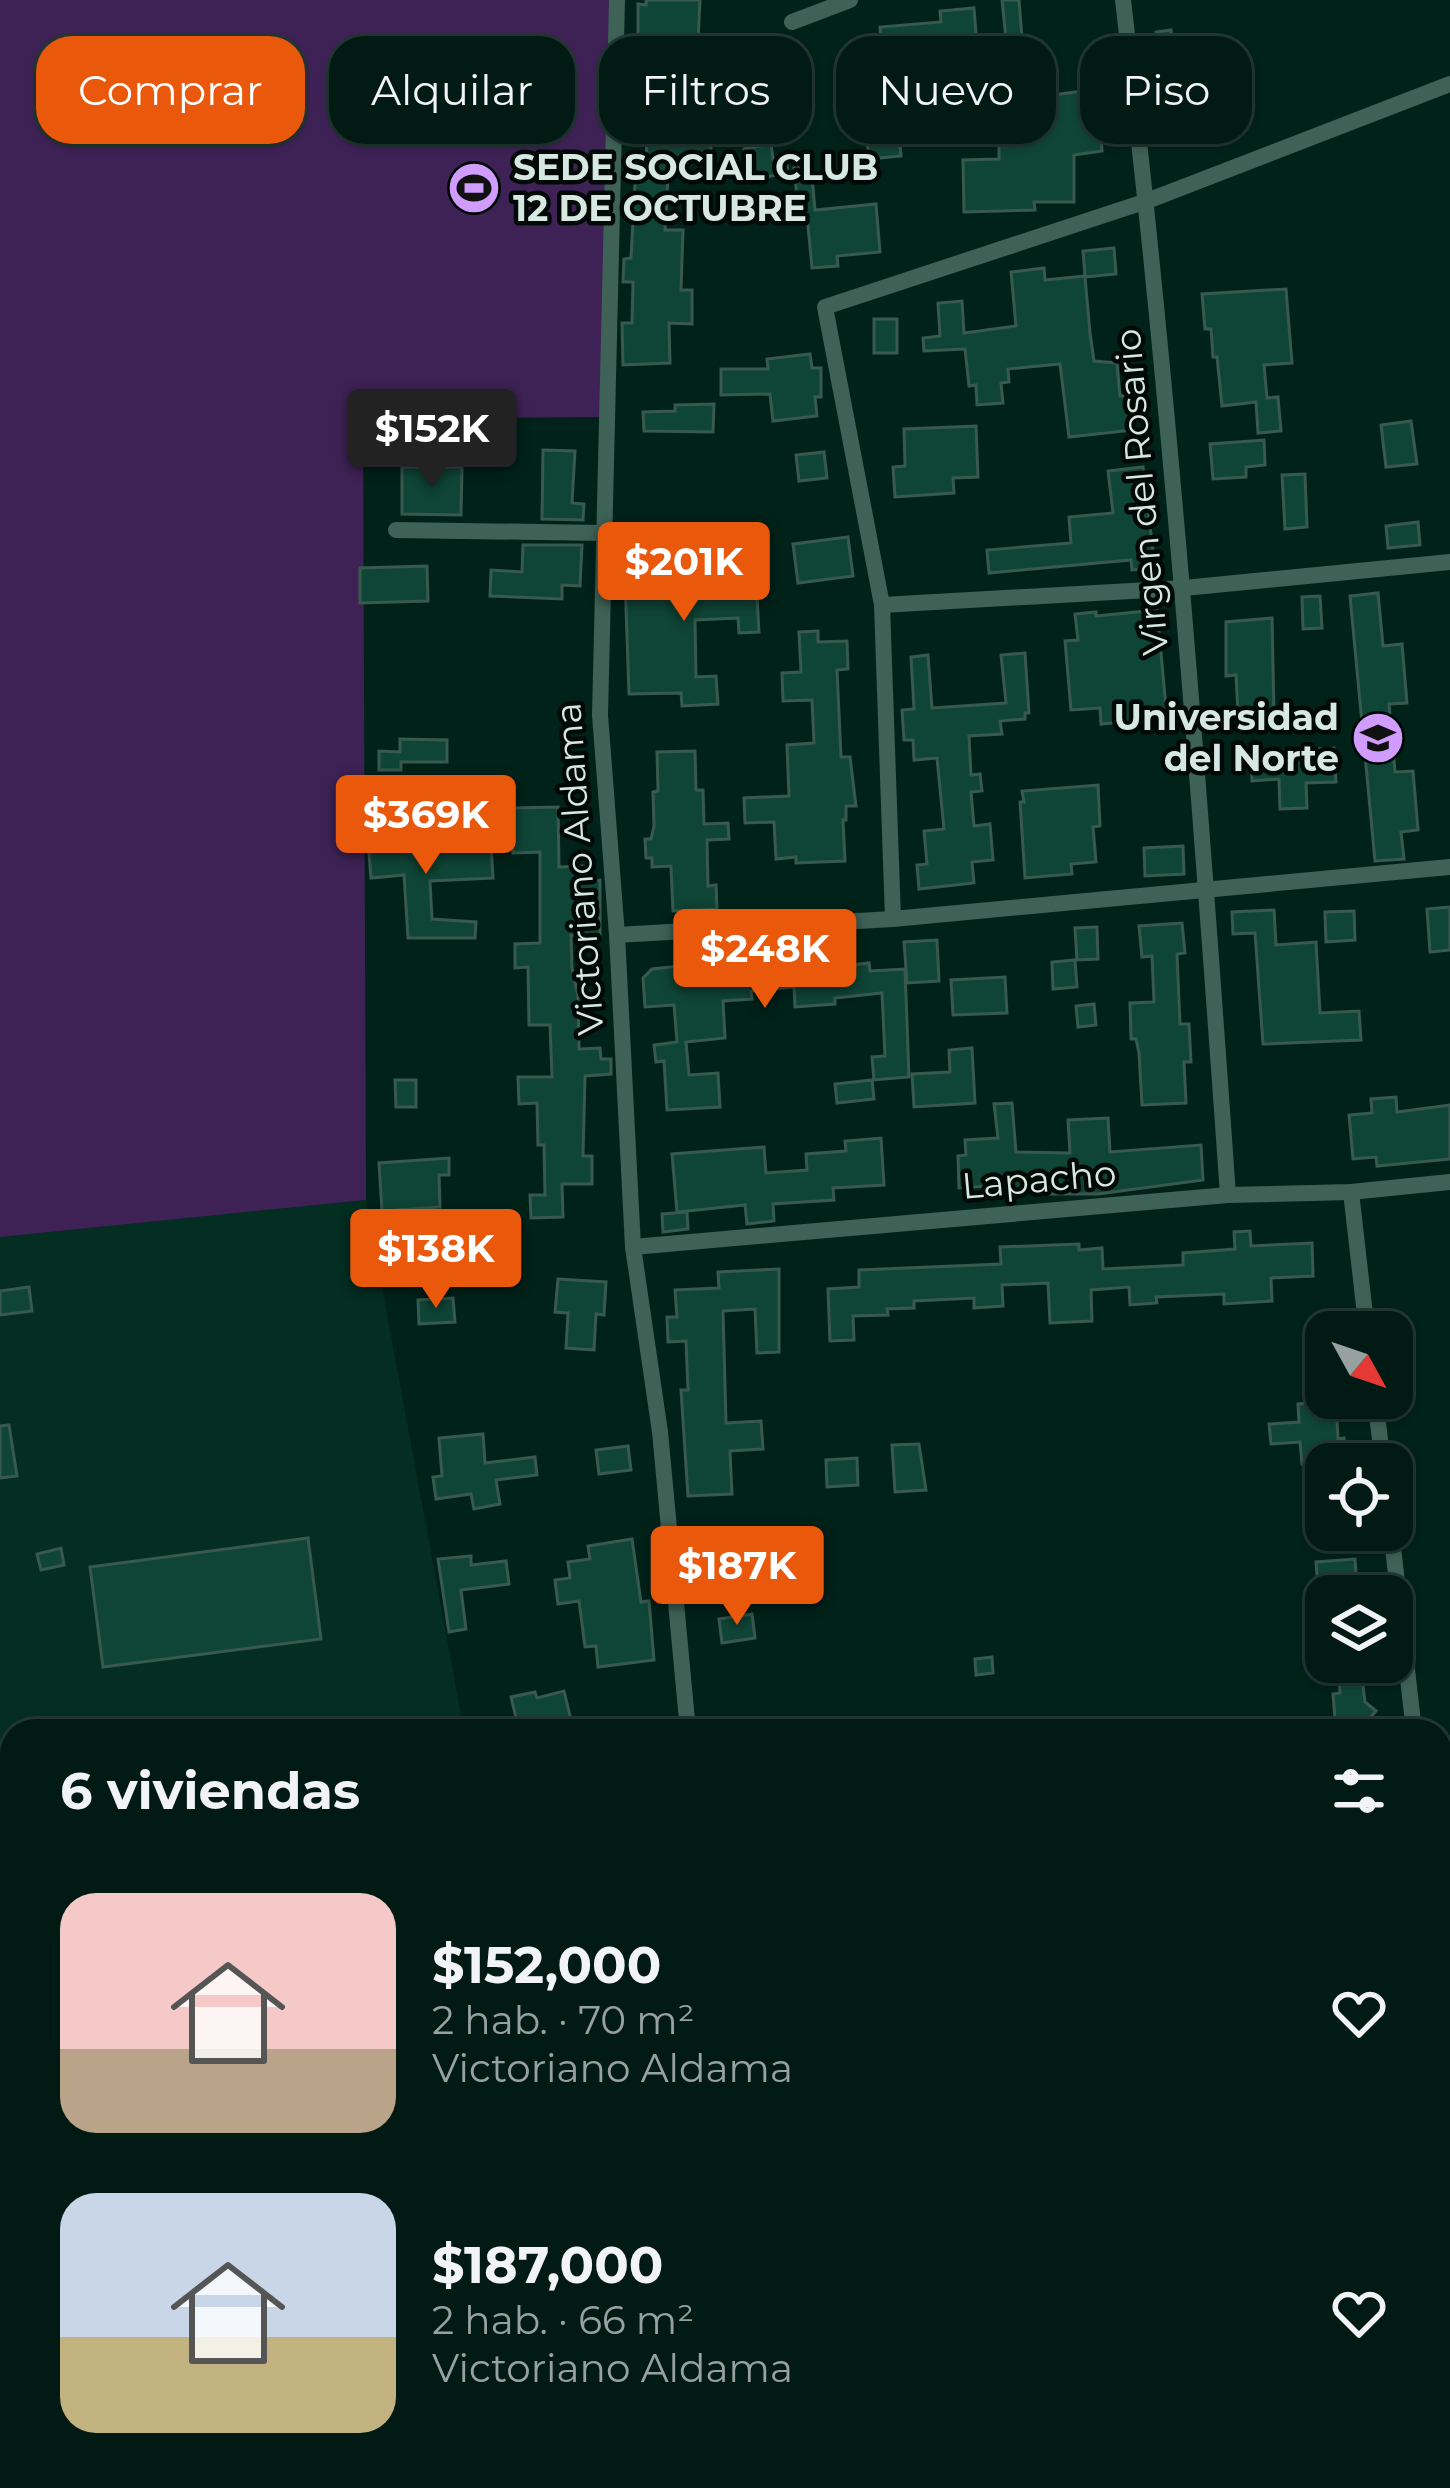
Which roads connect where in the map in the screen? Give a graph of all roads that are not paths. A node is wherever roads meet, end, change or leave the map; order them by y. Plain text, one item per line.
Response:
1 (617, 0) edge
2 (850, 0) edge
3 (1123, 0) edge
4 (792, 22) dead end
5 (1450, 84) edge
6 (1147, 201) junction
7 (396, 530) dead end
8 (602, 533) junction
9 (1450, 562) edge
10 (1184, 589) junction
11 (882, 604) junction
12 (1450, 867) edge
13 (1207, 887) junction
14 (893, 919) junction
15 (617, 935) junction
16 (1450, 1182) edge
17 (1351, 1192) junction
18 (1228, 1195) junction
19 (633, 1247) junction
20 (1365, 1311) edge
21 (1393, 1551) edge
22 (687, 1719) edge
23 (1413, 1719) edge

1 - 8 street, Victoriano Aldama
2 - 4 street
3 - 6 street, Virgen del Rosario
5 - 6 street
6 - 10 street, Virgen del Rosario
6 - 11 street
7 - 8 street
8 - 15 street, Victoriano Aldama
9 - 10 street
10 - 11 street
10 - 13 street, Virgen del Rosario
11 - 14 street
12 - 13 street
13 - 14 street
13 - 18 street, Virgen del Rosario
14 - 15 street
15 - 19 street, Victoriano Aldama
16 - 17 street, Lapacho
17 - 18 street, Lapacho
17 - 20 street
18 - 19 street, Lapacho
19 - 22 street, Victoriano Aldama
21 - 23 street

